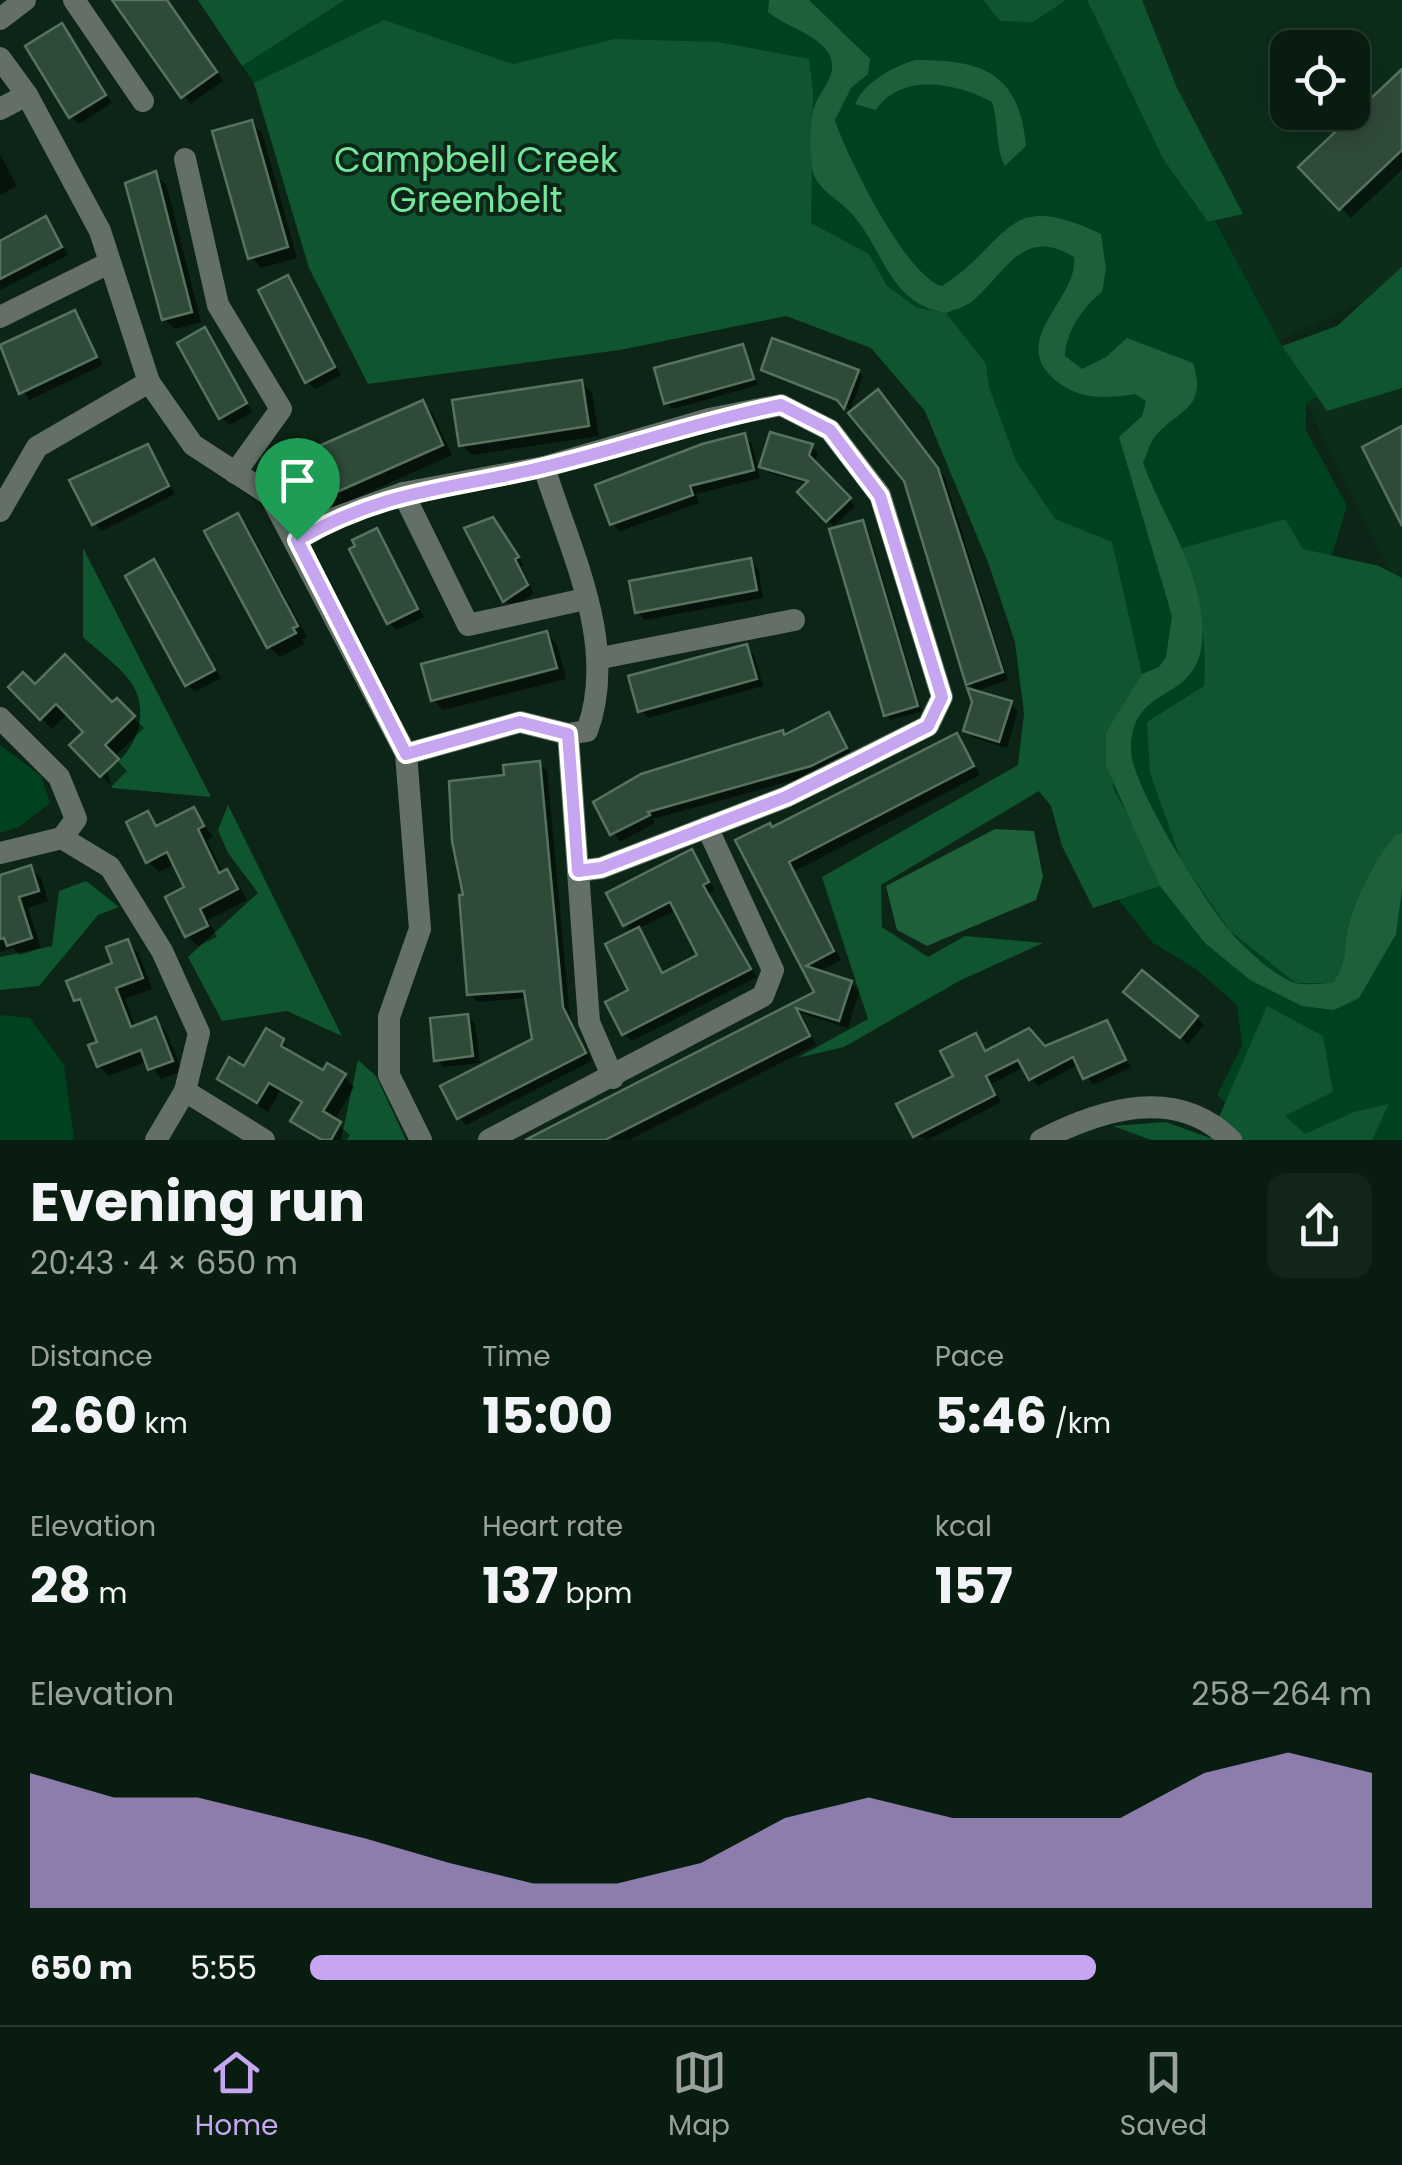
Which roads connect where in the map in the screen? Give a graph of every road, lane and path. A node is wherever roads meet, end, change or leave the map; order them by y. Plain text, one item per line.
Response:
1 (26, 0) edge
2 (74, 0) edge
3 (0, 19) edge
4 (0, 58) edge
5 (27, 95) junction
6 (143, 102) dead end
7 (0, 109) edge
8 (185, 158) dead end
9 (109, 263) junction
10 (0, 317) edge
11 (148, 382) junction
12 (544, 467) junction
13 (235, 473) junction
14 (403, 493) junction
15 (0, 511) edge
16 (297, 540) junction
17 (585, 599) junction
18 (794, 620) dead end
19 (601, 658) junction
20 (0, 718) edge
21 (568, 734) junction
22 (406, 754) junction
23 (707, 827) junction
24 (62, 838) junction
25 (0, 852) edge
26 (578, 871) junction
27 (613, 1078) junction
28 (185, 1091) junction
29 (156, 1140) edge
30 (264, 1140) edge
31 (421, 1140) edge
32 (489, 1140) edge
33 (1041, 1140) edge
34 (1231, 1140) edge

1 - 3 street
2 - 6 street
4 - 5 street
5 - 7 street
5 - 9 street
8 - 13 street
9 - 10 street
9 - 11 street
11 - 13 street
11 - 15 street
12 - 14 street
12 - 17 street
12 - 23 street
13 - 16 street
14 - 16 street
14 - 17 street
16 - 22 street
17 - 19 street
18 - 19 street
19 - 21 street
20 - 24 street
21 - 22 street
21 - 26 street
22 - 31 street
23 - 26 street
23 - 27 street
24 - 25 street
24 - 28 street
26 - 27 street
27 - 32 street
28 - 29 street
28 - 30 street
33 - 34 street

